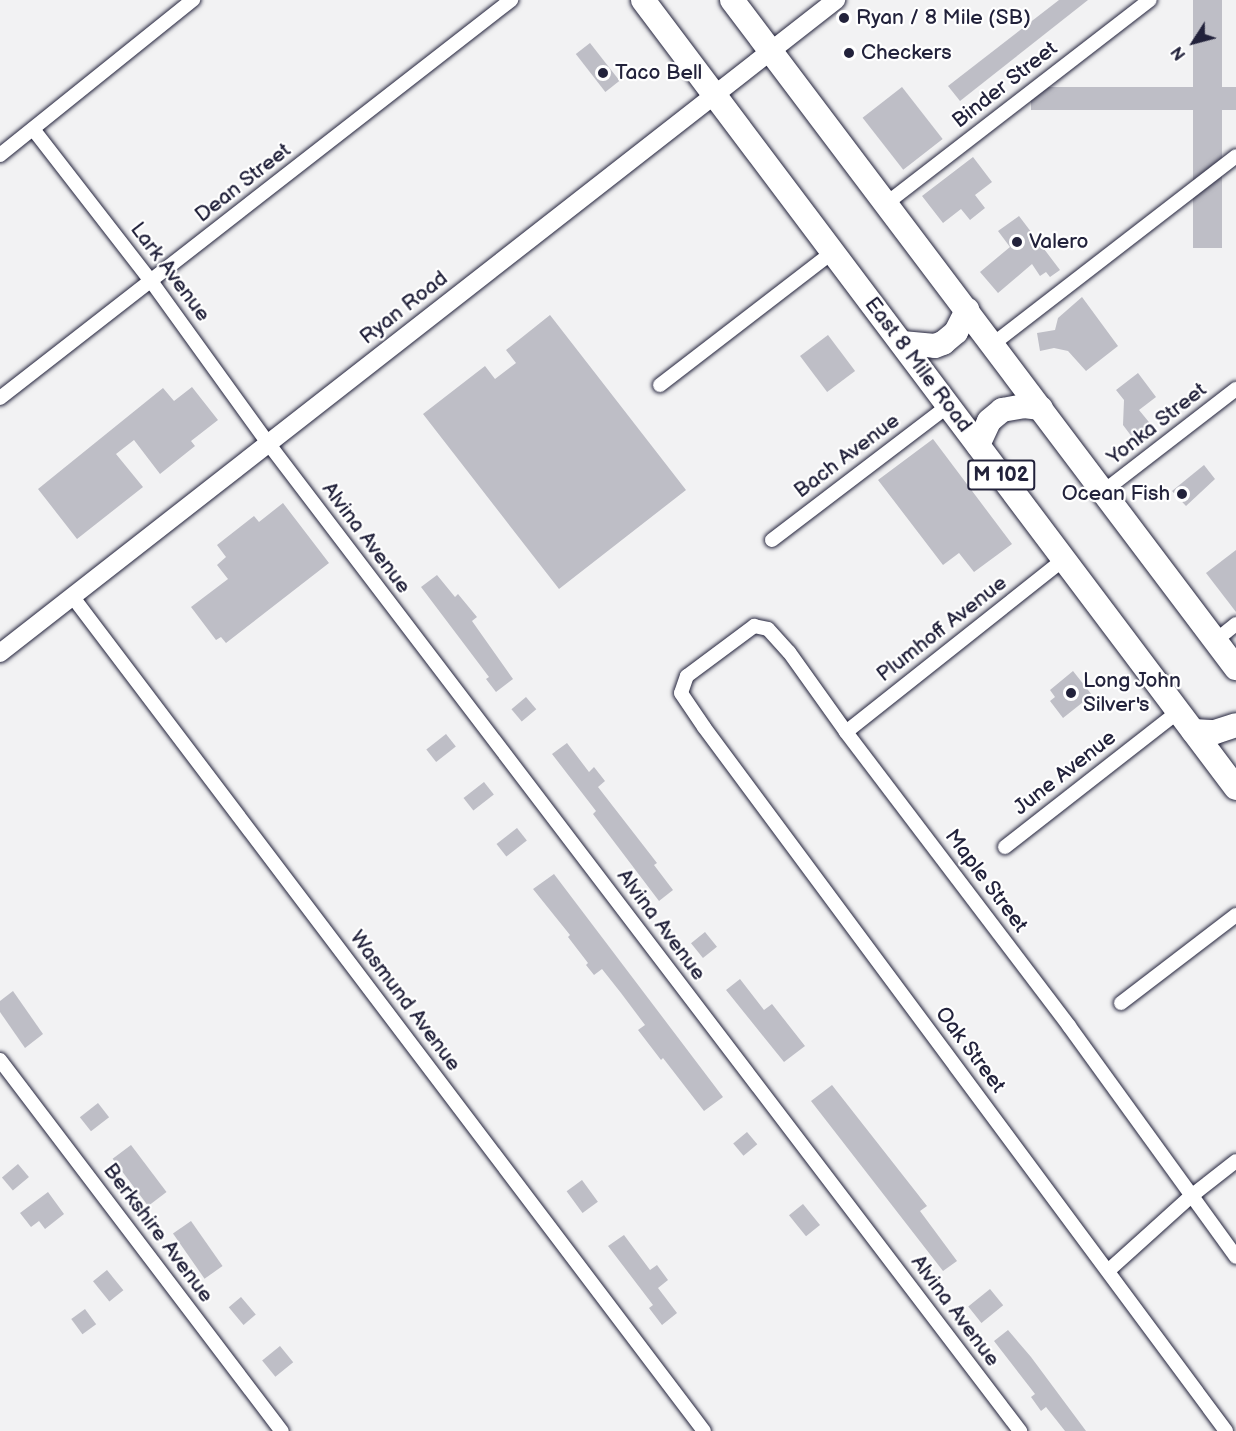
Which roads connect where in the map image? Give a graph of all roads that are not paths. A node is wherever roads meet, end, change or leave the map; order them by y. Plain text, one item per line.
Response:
1 (193, 0) edge
2 (510, 0) edge
3 (643, 0) edge
4 (732, 0) edge
5 (836, 0) edge
6 (1150, 0) edge
7 (772, 51) junction
8 (715, 94) junction
9 (33, 129) junction
10 (0, 155) edge
11 (1236, 156) edge
12 (887, 203) junction
13 (833, 252) junction
14 (151, 281) junction
15 (967, 310) junction
16 (902, 344) junction
17 (993, 344) junction
18 (660, 385) dead end
19 (1236, 389) edge
20 (0, 399) edge
21 (949, 405) junction
22 (1041, 408) junction
23 (268, 443) junction
24 (978, 445) junction
25 (1104, 491) junction
26 (772, 540) dead end
27 (1064, 559) junction
28 (72, 596) junction
29 (1236, 624) edge
30 (1215, 640) junction
31 (0, 653) edge
32 (1236, 668) edge
33 (681, 693) joint
34 (1179, 711) junction
35 (1236, 725) edge
36 (1193, 731) junction
37 (846, 732) junction
38 (1236, 788) edge
39 (1005, 847) dead end
40 (1236, 915) edge
41 (1121, 1003) dead end
42 (0, 1060) edge
43 (1236, 1161) edge
44 (1190, 1197) junction
45 (1236, 1257) edge
46 (1109, 1270) junction
47 (282, 1431) edge
48 (704, 1431) edge
49 (1020, 1431) edge
50 (1226, 1431) edge

1 - 9 street
2 - 14 street, Dean Street
3 - 8 highway, East 8 Mile Road / M 102
4 - 7 highway
5 - 7 main road, Ryan Road
6 - 12 street, Binder Street
7 - 8 main road, Ryan Road
7 - 12 highway
8 - 13 highway, East 8 Mile Road / M 102
8 - 23 main road, Ryan Road
9 - 10 street
9 - 14 street, Lark Avenue
11 - 17 street
12 - 15 highway
13 - 16 highway, East 8 Mile Road / M 102
13 - 18 street
14 - 20 street, Dean Street
14 - 23 street, Lark Avenue
15 - 16 highway
15 - 17 highway
16 - 21 highway, East 8 Mile Road / M 102
17 - 22 highway
19 - 25 street, Yonka Street
21 - 24 highway, East 8 Mile Road / M 102
21 - 26 street, Bach Avenue
22 - 24 highway
22 - 25 highway
23 - 28 main road, Ryan Road
23 - 49 street, Alvina Avenue
24 - 27 highway, East 8 Mile Road / M 102
25 - 30 highway
27 - 34 highway, East 8 Mile Road / M 102
27 - 37 street, Plumhoff Avenue
28 - 31 main road, Ryan Road
28 - 48 street, Wasmund Avenue
29 - 30 street
30 - 32 highway
33 - 37 street, Maple Street
33 - 46 street, Oak Street
34 - 36 highway, East 8 Mile Road / M 102
34 - 39 street, June Avenue
35 - 36 highway
36 - 38 highway, East 8 Mile Road / M 102
37 - 44 street, Maple Street
40 - 41 street
42 - 47 street, Berkshire Avenue
43 - 44 street
44 - 45 street, Maple Street
44 - 46 street
46 - 50 street, Oak Street

